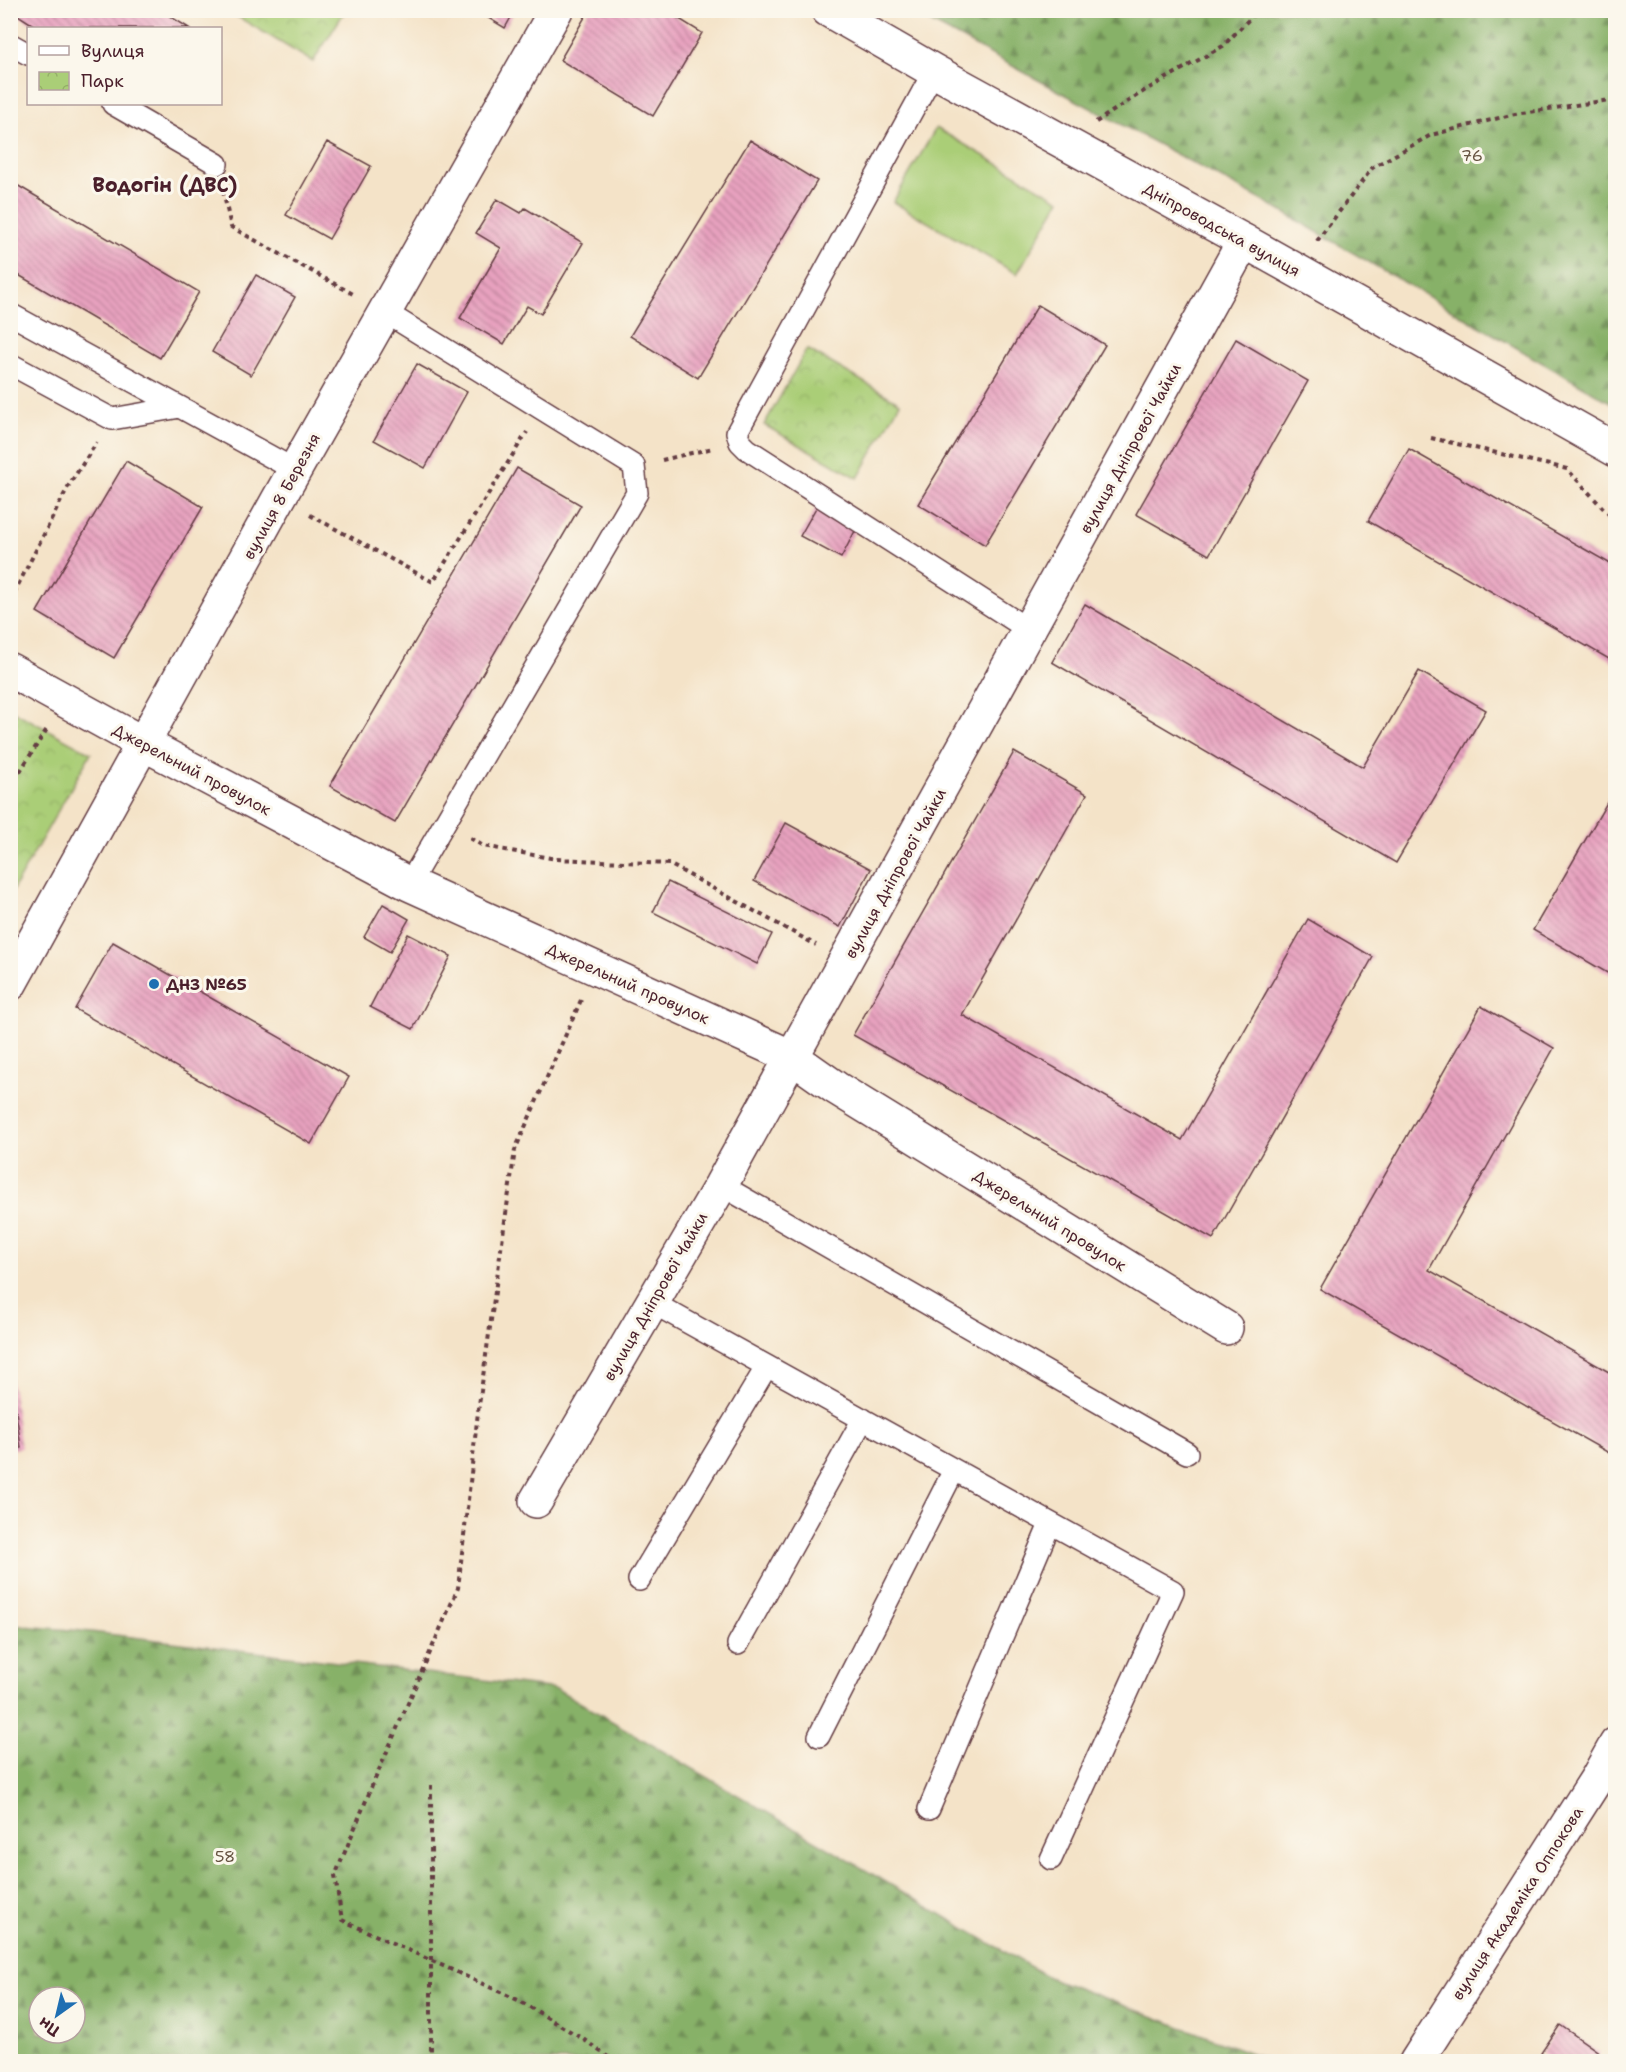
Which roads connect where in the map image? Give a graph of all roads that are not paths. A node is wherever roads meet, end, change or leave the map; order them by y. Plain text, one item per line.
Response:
1 (556, 10) edge
2 (828, 10) edge
3 (10, 44) edge
4 (27, 53) edge
5 (934, 71) junction
6 (115, 105) edge
7 (217, 164) road end
8 (1244, 241) junction
9 (385, 312) junction
10 (10, 314) edge
11 (10, 364) edge
12 (180, 406) junction
13 (1616, 450) edge
14 (295, 470) junction
15 (1029, 630) junction
16 (10, 670) edge
17 (144, 744) junction
18 (410, 884) junction
19 (10, 984) edge
20 (792, 1057) junction
21 (721, 1185) junction
22 (651, 1302) junction
23 (1226, 1329) dead end
24 (767, 1366) junction
25 (862, 1419) junction
26 (1187, 1453) dead end
27 (954, 1470) junction
28 (536, 1501) dead end
29 (1050, 1524) junction
30 (639, 1580) dead end
31 (738, 1644) dead end
32 (819, 1736) dead end
33 (1616, 1744) edge
34 (929, 1809) dead end
35 (1051, 1859) dead end
36 (1416, 2061) edge

1 - 9 street, вулиця 8 Березня
2 - 5 street, Дніпроводська вулиця
3 - 4 lane
5 - 8 street, Дніпроводська вулиця
5 - 15 lane
6 - 7 lane
8 - 13 street, Дніпроводська вулиця
8 - 15 street, вулиця Дніпрової Чайки
9 - 14 street, вулиця 8 Березня
9 - 18 lane
10 - 12 lane
11 - 12 lane
12 - 14 lane
14 - 17 street, вулиця 8 Березня
15 - 20 street, вулиця Дніпрової Чайки
16 - 17 street, Джерельний провулок
17 - 18 street, Джерельний провулок
17 - 19 street, вулиця 8 Березня
18 - 20 street, Джерельний провулок
20 - 21 street, вулиця Дніпрової Чайки
20 - 23 street, Джерельний провулок
21 - 22 street, вулиця Дніпрової Чайки
21 - 26 lane
22 - 24 lane
22 - 28 street, вулиця Дніпрової Чайки
24 - 25 lane
24 - 30 lane
25 - 27 lane
25 - 31 lane
27 - 29 lane
27 - 32 lane
29 - 34 lane
29 - 35 lane
33 - 36 street, вулиця Академіка Оппокова

